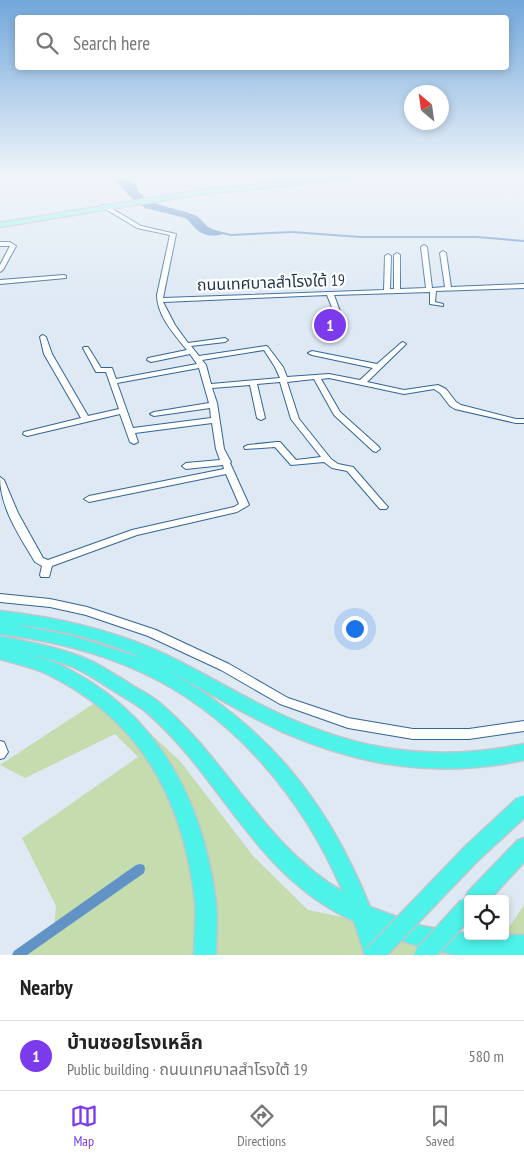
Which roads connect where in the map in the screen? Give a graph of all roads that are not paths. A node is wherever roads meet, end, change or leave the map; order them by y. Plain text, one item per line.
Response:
1 (26, 220) edge
2 (127, 220) edge
3 (0, 224) edge
4 (0, 244) edge
5 (424, 247) dead end
6 (443, 253) dead end
7 (397, 255) dead end
8 (388, 256) dead end
9 (0, 270) edge
10 (64, 277) dead end
11 (0, 282) edge
12 (524, 286) edge
13 (431, 290) junction
14 (448, 290) junction
15 (388, 292) junction
16 (397, 292) junction
17 (330, 294) junction
18 (160, 302) junction
19 (441, 305) dead end
20 (340, 320) dead end
21 (43, 337) dead end
22 (225, 340) dead end
23 (403, 344) dead end
24 (86, 348) dead end
25 (312, 353) dead end
26 (195, 355) junction
27 (151, 360) dead end
28 (379, 367) junction
29 (316, 377) junction
30 (284, 380) junction
31 (113, 382) junction
32 (253, 383) junction
33 (361, 384) junction
34 (208, 386) junction
35 (213, 405) junction
36 (122, 411) junction
37 (154, 414) dead end
38 (261, 418) dead end
39 (86, 419) junction
40 (216, 420) junction
41 (524, 420) edge
42 (130, 431) junction
43 (27, 434) dead end
44 (134, 442) dead end
45 (248, 447) dead end
46 (376, 449) dead end
47 (326, 459) junction
48 (227, 462) junction
49 (186, 466) dead end
50 (230, 471) junction
51 (0, 480) edge
52 (90, 499) dead end
53 (384, 507) dead end
54 (47, 564) junction
55 (45, 575) dead end
56 (0, 598) edge
57 (0, 617) edge
58 (0, 628) edge
59 (0, 642) edge
60 (0, 653) edge
61 (524, 726) edge
62 (0, 746) edge
63 (524, 752) edge
64 (0, 754) edge
65 (524, 805) edge
66 (524, 848) edge
67 (479, 895) edge
68 (464, 911) edge
69 (524, 946) edge
70 (205, 955) edge
71 (375, 955) edge
72 (424, 955) edge

1 - 3 main road
2 - 18 street
4 - 9 street
5 - 13 street
6 - 14 street
7 - 16 street
8 - 15 street
10 - 11 street
12 - 14 street, ถนนเทศบาลสำโรงใต้ 19
13 - 14 street, ถนนเทศบาลสำโรงใต้ 19
13 - 16 street, ถนนเทศบาลสำโรงใต้ 19
13 - 19 street
15 - 16 street, ถนนเทศบาลสำโรงใต้ 19
15 - 17 street, ถนนเทศบาลสำโรงใต้ 19
17 - 18 street, ถนนเทศบาลสำโรงใต้ 19
17 - 20 street
18 - 26 street
21 - 39 street
22 - 26 street
23 - 28 street
24 - 31 street
25 - 28 street
26 - 27 street
26 - 30 street
26 - 31 street
26 - 34 street
28 - 33 street
29 - 30 street
29 - 33 street
29 - 46 street
30 - 32 street
30 - 47 street
31 - 36 street
32 - 34 street
32 - 38 street
33 - 41 street
34 - 35 street
35 - 37 street
35 - 40 street
36 - 39 street
36 - 42 street
39 - 43 street
40 - 42 street
40 - 48 street
42 - 44 street
45 - 47 street
47 - 53 street
48 - 49 street
48 - 50 street
50 - 52 street
50 - 54 street
51 - 54 street
54 - 55 street
56 - 61 street
57 - 63 highway
58 - 71 highway
59 - 69 highway, bridge
60 - 70 highway
62 - 64 street
65 - 71 highway, bridge
66 - 67 highway
68 - 72 highway, bridge

